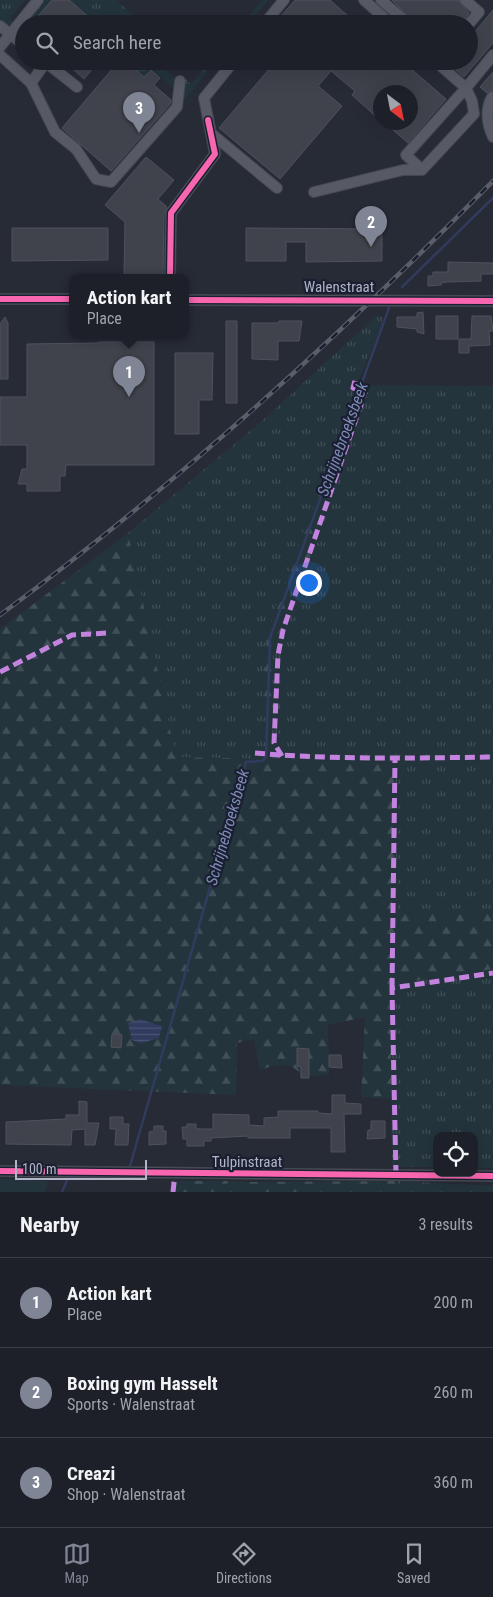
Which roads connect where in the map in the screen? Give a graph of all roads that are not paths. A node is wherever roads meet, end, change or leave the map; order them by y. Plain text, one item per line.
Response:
1 (38, 0) edge
2 (284, 0) edge
3 (364, 0) edge
4 (381, 0) edge
5 (465, 0) edge
6 (26, 15) edge
7 (272, 15) edge
8 (381, 15) edge
9 (398, 15) edge
10 (476, 15) edge
11 (0, 26) edge
12 (15, 28) edge
13 (10, 34) junction
14 (15, 38) edge
15 (0, 47) edge
16 (493, 55) edge
17 (0, 56) edge
18 (15, 69) edge
19 (16, 70) edge
20 (40, 70) edge
21 (55, 70) edge
22 (227, 70) edge
23 (445, 70) edge
24 (180, 81) dead end
25 (31, 83) junction
26 (77, 87) dead end
27 (466, 88) junction
28 (492, 97) edge
29 (212, 134) junction
30 (493, 137) edge
31 (225, 146) junction
32 (215, 154) junction
33 (422, 170) junction
34 (277, 188) dead end
35 (314, 192) dead end
36 (170, 274) edge
37 (0, 299) edge
38 (69, 300) edge
39 (189, 300) edge
40 (493, 301) edge
41 (0, 1172) edge
42 (493, 1176) edge

1 - 6 street
2 - 7 street
3 - 8 street
4 - 9 street
5 - 10 street
11 - 13 street
12 - 13 street
13 - 14 street
13 - 15 street
16 - 27 street
17 - 18 street
19 - 25 street
20 - 25 street
21 - 26 street
22 - 29 street
23 - 27 street
24 - 25 street
27 - 33 street
27 - 33 street
28 - 30 street
29 - 31 street
29 - 32 street
31 - 32 street
31 - 34 street
32 - 36 street
33 - 35 street
37 - 38 street
39 - 40 street, Walenstraat
41 - 42 street, Tulpinstraat

